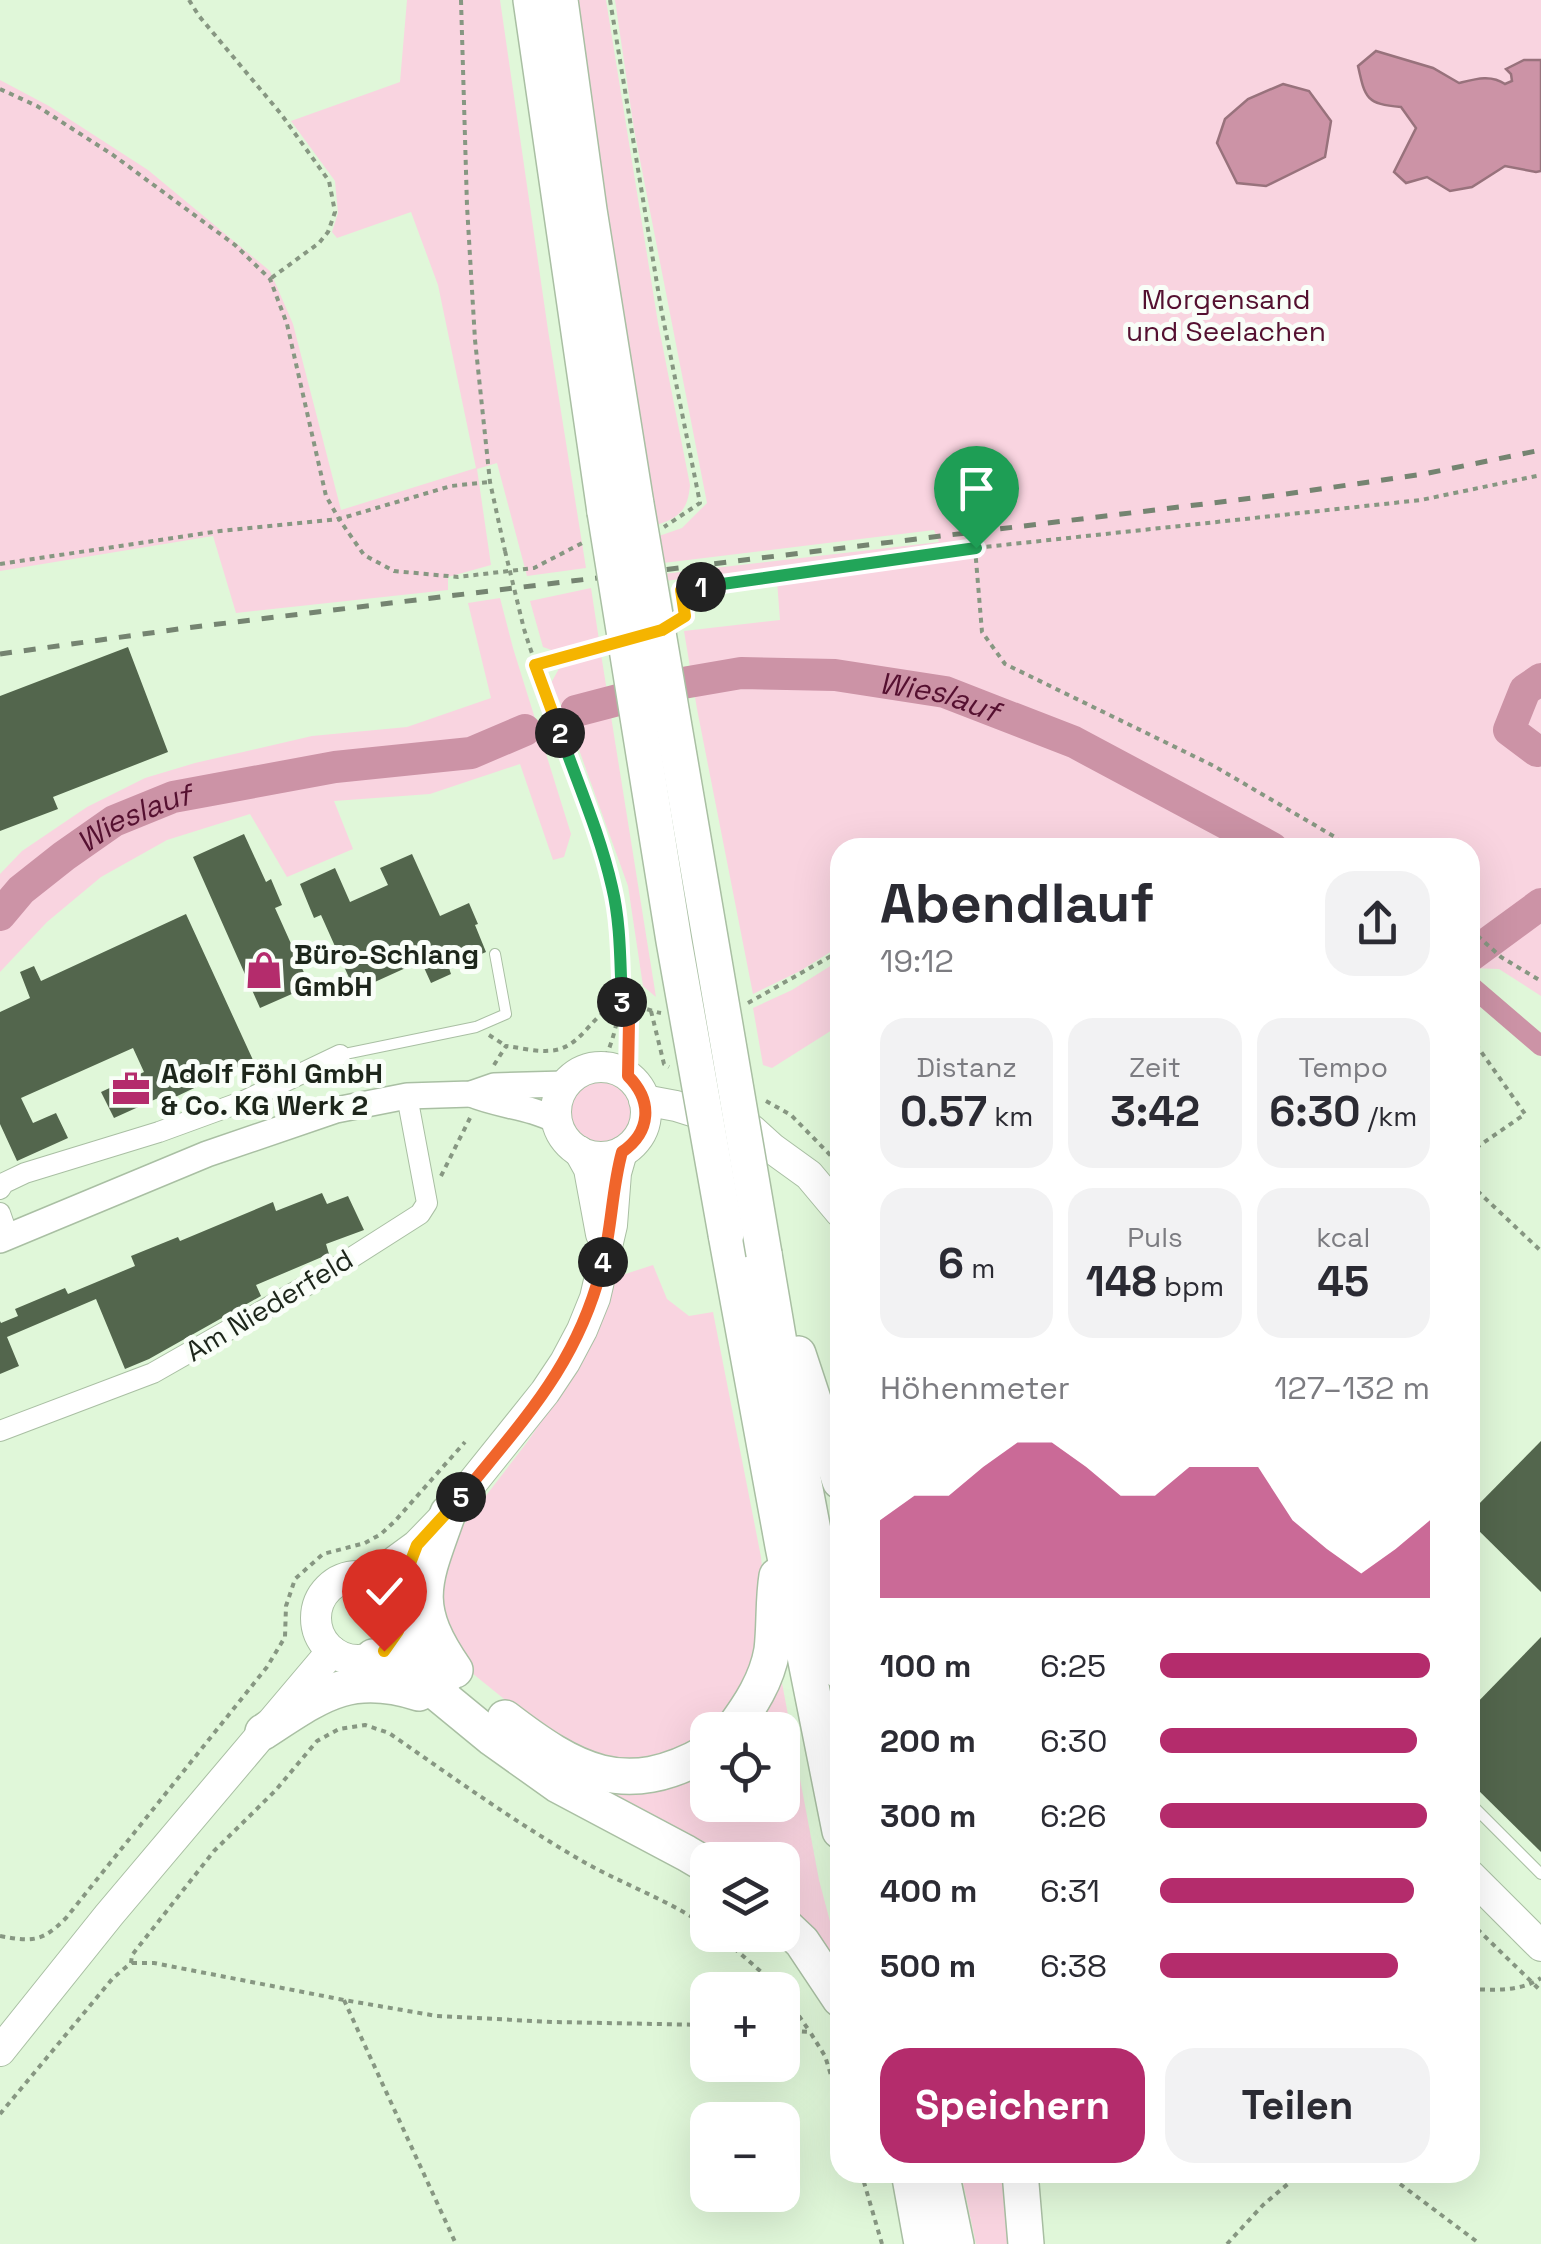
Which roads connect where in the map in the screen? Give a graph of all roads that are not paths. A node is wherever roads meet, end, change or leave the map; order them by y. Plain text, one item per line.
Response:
1 (531, 0) edge
2 (560, 0) edge
3 (620, 508) junction
4 (682, 882) dead end
5 (495, 954) dead end
6 (706, 1016) dead end
7 (340, 1055) joint
8 (624, 1081) junction
9 (566, 1084) junction
10 (407, 1096) junction
11 (471, 1105) junction
12 (557, 1120) junction
13 (631, 1142) junction
14 (773, 1149) junction
15 (579, 1151) junction
16 (0, 1189) edge
17 (830, 1200) edge
18 (3, 1230) edge
19 (606, 1251) junction
20 (0, 1431) edge
21 (794, 1435) junction
22 (830, 1471) edge
23 (448, 1513) junction
24 (417, 1545) junction
25 (782, 1546) junction
26 (372, 1578) junction
27 (397, 1615) junction
28 (830, 1620) edge
29 (332, 1651) junction
30 (373, 1657) junction
31 (468, 1703) junction
32 (746, 1712) edge
33 (263, 1732) junction
34 (690, 1762) edge
35 (830, 1782) edge
36 (1480, 1814) edge
37 (690, 1856) edge
38 (1541, 1874) edge
39 (1480, 1885) edge
40 (1502, 1927) dead end
41 (800, 1940) edge
42 (1540, 1945) edge
43 (830, 1984) edge
44 (0, 2051) edge
45 (910, 2183) edge
46 (943, 2183) edge
47 (1021, 2183) edge
48 (922, 2244) edge
49 (956, 2244) edge
50 (1026, 2244) edge

1 - 3 highway
2 - 3 highway
3 - 21 highway, bridge
3 - 21 highway, bridge
4 - 6 lane
5 - 7 lane
7 - 16 street
8 - 9 main road
8 - 13 main road
8 - 14 main road
9 - 11 street
9 - 12 main road
10 - 11 street
10 - 18 street
10 - 20 street, Am Niederfeld
11 - 12 street
12 - 15 main road
13 - 14 main road
13 - 15 main road
13 - 19 main road
14 - 17 main road
15 - 19 main road
19 - 23 main road
21 - 22 highway
21 - 25 highway
21 - 28 highway
23 - 24 main road
23 - 31 highway
24 - 26 main road
24 - 27 main road
25 - 32 highway
25 - 35 highway
26 - 27 main road
26 - 29 main road
27 - 30 main road
27 - 31 highway
29 - 30 main road
29 - 33 main road
30 - 31 highway
31 - 33 highway
31 - 34 highway
31 - 37 highway
33 - 44 main road
36 - 38 lane
39 - 42 main road
40 - 42 lane
41 - 43 highway
45 - 48 highway
46 - 49 highway
47 - 50 highway

